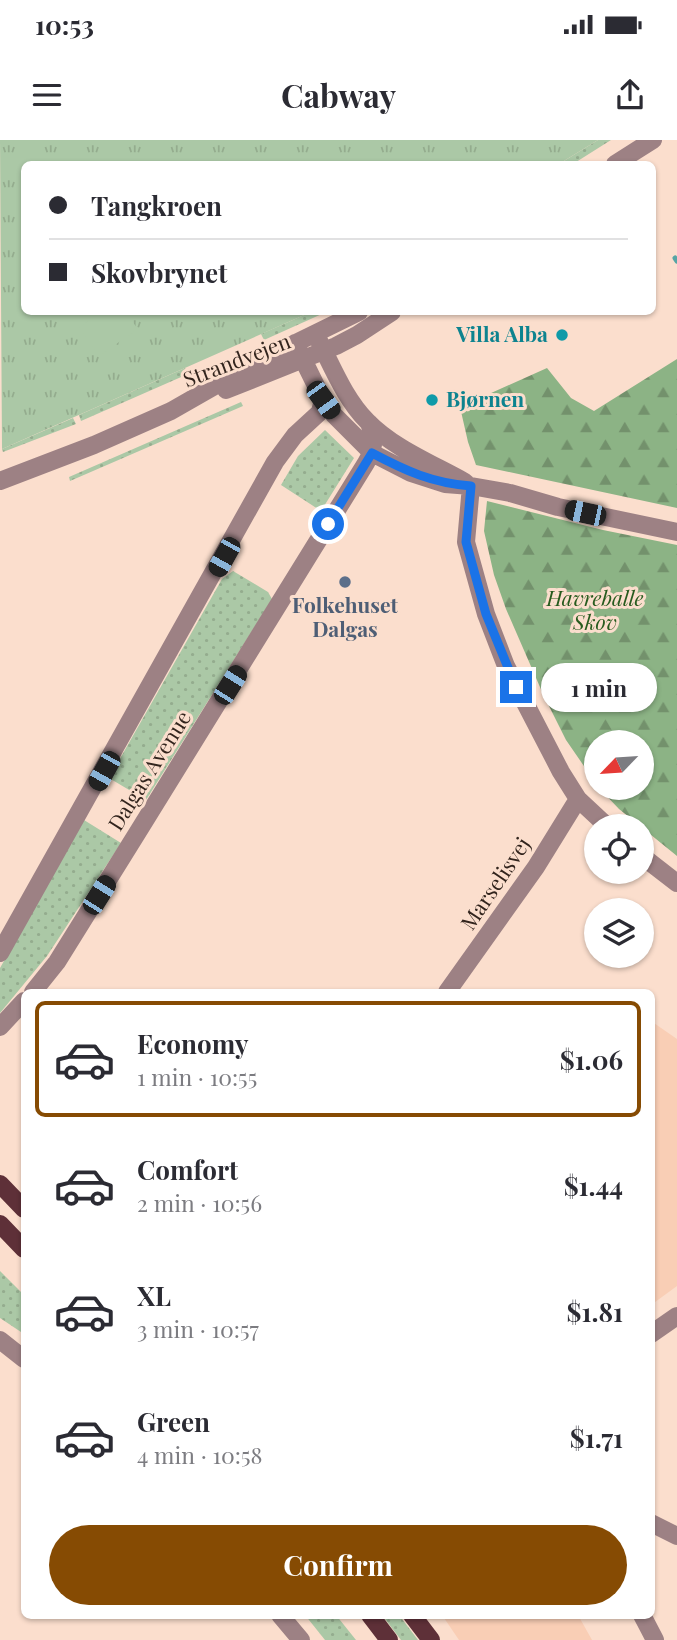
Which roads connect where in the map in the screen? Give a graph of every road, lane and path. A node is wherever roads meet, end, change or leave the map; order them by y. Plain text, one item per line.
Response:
1 (653, 140) edge
2 (620, 161) edge
3 (353, 315) edge
4 (387, 315) edge
5 (316, 333) junction
6 (299, 351) junction
7 (324, 351) junction
8 (323, 400) junction
9 (369, 424) junction
10 (372, 453) junction
11 (0, 481) edge
12 (471, 486) junction
13 (677, 532) edge
14 (579, 799) junction
15 (595, 814) edge
16 (654, 865) edge
17 (677, 883) edge
18 (0, 953) edge
19 (35, 989) edge
20 (449, 989) edge
21 (21, 1004) edge
22 (0, 1027) edge
23 (0, 1184) edge
24 (21, 1206) edge
25 (0, 1224) edge
26 (21, 1246) edge
27 (677, 1316) edge
28 (655, 1331) edge
29 (0, 1340) edge
30 (21, 1357) edge
31 (655, 1525) edge
32 (677, 1536) edge
33 (283, 1619) edge
34 (373, 1619) edge
35 (415, 1619) edge
36 (644, 1619) edge
37 (301, 1640) edge
38 (389, 1640) edge
39 (431, 1640) edge
40 (655, 1640) edge

1 - 2 street
3 - 5 street, Strandvejen
4 - 7 street, Strandvejen
5 - 6 street, Strandvejen
5 - 7 street
6 - 7 street, Strandvejen
6 - 8 street
6 - 11 street, Strandvejen
7 - 9 street
8 - 10 street
8 - 18 street, Dalgas Avenue
9 - 10 street
9 - 12 street
10 - 12 street
10 - 19 street, Dalgas Avenue
12 - 13 street
12 - 14 street
14 - 15 street
14 - 20 street, Marselisvej
16 - 17 street
21 - 22 street
23 - 24 main road
25 - 26 main road
27 - 28 street
29 - 30 street
31 - 32 street
33 - 37 street
34 - 38 main road
35 - 39 main road
36 - 40 street

